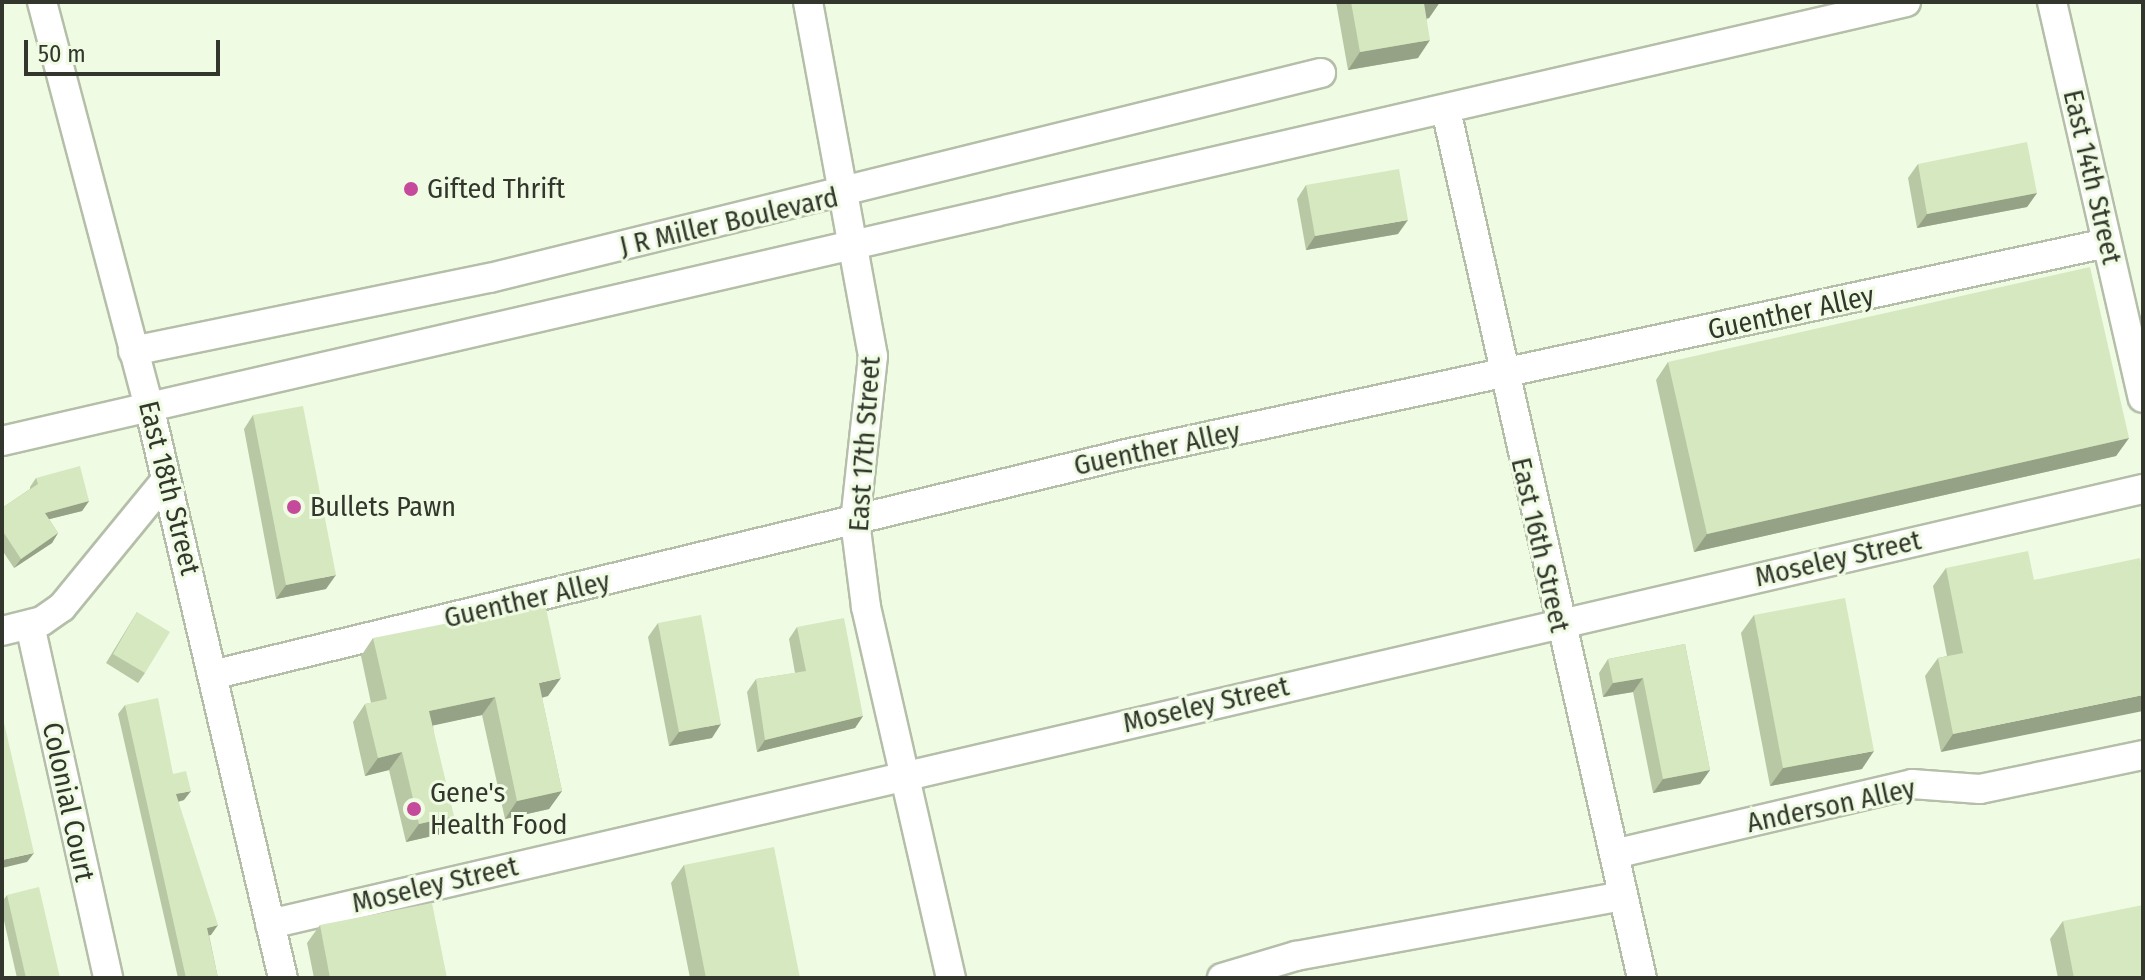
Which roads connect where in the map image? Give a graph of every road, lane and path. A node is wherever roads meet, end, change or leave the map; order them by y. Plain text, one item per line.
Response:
1 (42, 2) edge
2 (808, 2) edge
3 (1906, 2) edge
4 (2052, 2) edge
5 (1321, 73) dead end
6 (1446, 110) junction
7 (844, 195) junction
8 (854, 241) junction
9 (2107, 243) junction
10 (490, 278) junction
11 (500, 323) junction
12 (133, 351) junction
13 (1502, 376) junction
14 (2143, 398) edge
15 (149, 406) junction
16 (2, 441) edge
17 (166, 480) junction
18 (2143, 489) edge
19 (855, 521) junction
20 (1558, 623) junction
21 (30, 625) junction
22 (2, 631) edge
23 (212, 675) junction
24 (2143, 755) edge
25 (904, 776) junction
26 (1614, 854) junction
27 (1623, 896) junction
28 (270, 924) junction
29 (108, 978) edge
30 (283, 978) edge
31 (951, 978) edge
32 (1222, 978) edge
33 (1642, 978) edge

1 - 12 street, East 18th Street
2 - 7 street, East 17th Street
3 - 6 street
4 - 9 street, East 14th Street
5 - 7 street, J R Miller Boulevard
6 - 8 street
6 - 13 street, East 16th Street
7 - 8 street, East 17th Street
7 - 10 street, J R Miller Boulevard
8 - 11 street
8 - 19 street, East 17th Street
9 - 13 street, Guenther Alley
9 - 14 street, East 14th Street
10 - 11 street
10 - 12 street, J R Miller Boulevard
11 - 15 street
12 - 15 street, East 18th Street
13 - 19 street, Guenther Alley
13 - 20 street, East 16th Street
15 - 16 street
15 - 17 street, East 18th Street
17 - 21 street
17 - 23 street, East 18th Street
18 - 20 street, Moseley Street
19 - 23 street, Guenther Alley
19 - 25 street, East 17th Street
20 - 25 street, Moseley Street
20 - 26 street, East 16th Street
21 - 22 street
21 - 29 street, Colonial Court
23 - 28 street, East 18th Street
24 - 26 street, Anderson Alley
25 - 28 street, Moseley Street
25 - 31 street, East 17th Street
26 - 27 street, East 16th Street
27 - 32 street
27 - 33 street, East 16th Street
28 - 30 street, East 18th Street

